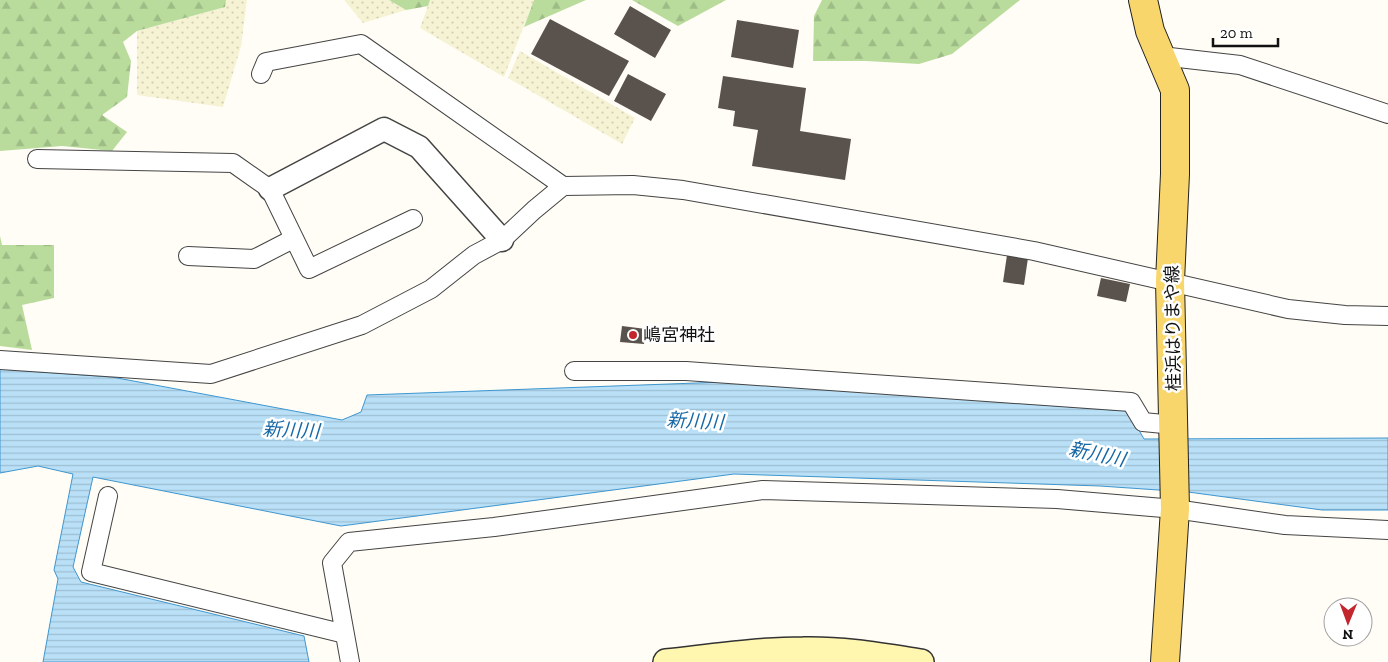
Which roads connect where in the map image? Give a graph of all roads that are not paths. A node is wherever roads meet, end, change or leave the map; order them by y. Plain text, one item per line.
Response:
1 (1144, 0) edge
2 (1161, 56) junction
3 (261, 74) dead end
4 (1388, 114) edge
5 (37, 158) dead end
6 (563, 186) junction
7 (270, 189) junction
8 (413, 219) dead end
9 (293, 239) junction
10 (502, 240) junction
11 (188, 256) dead end
12 (1170, 281) junction
13 (1388, 316) edge
14 (0, 360) edge
15 (574, 371) dead end
16 (1175, 431) junction
17 (108, 496) dead end
18 (1174, 503) junction
19 (1388, 530) edge
20 (345, 634) junction
21 (759, 656) edge
22 (350, 662) edge
23 (666, 662) edge
24 (921, 662) edge
25 (1166, 662) edge

1 - 2 main road, 桂浜はりまや線
2 - 4 street
2 - 12 main road, 桂浜はりまや線
3 - 6 street
5 - 7 street
6 - 10 street
6 - 12 street
7 - 9 street
7 - 10 street
8 - 9 street
9 - 11 street
10 - 14 street
12 - 13 street
12 - 16 main road, 桂浜はりまや線
15 - 16 street
16 - 18 main road, 桂浜はりまや線
17 - 20 street
18 - 19 street
18 - 20 street
18 - 25 main road, 桂浜はりまや線
20 - 22 street
21 - 23 main road
21 - 24 main road

